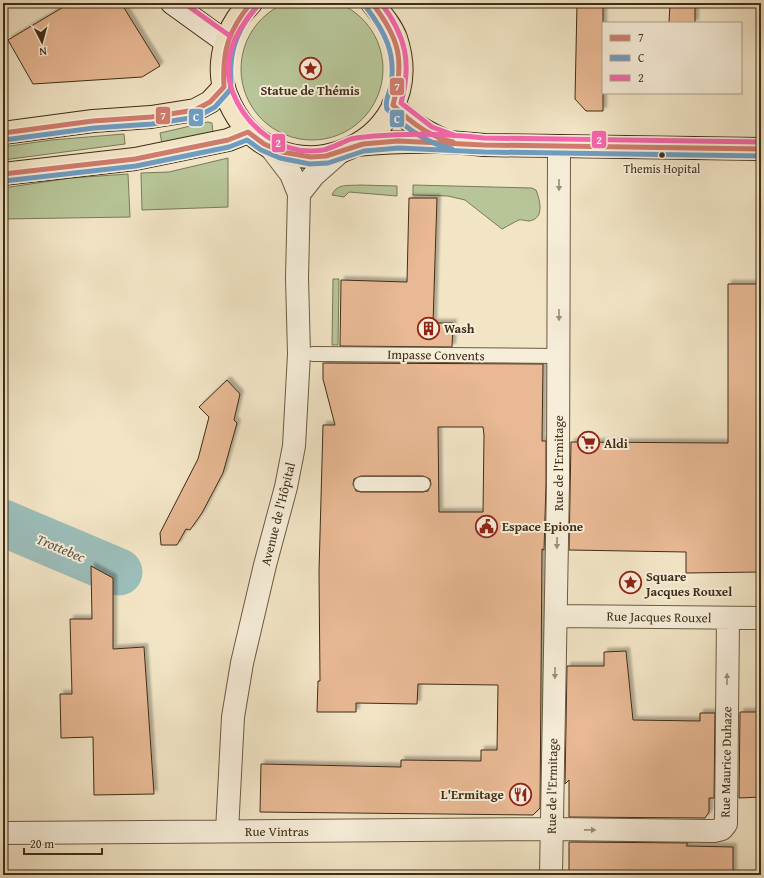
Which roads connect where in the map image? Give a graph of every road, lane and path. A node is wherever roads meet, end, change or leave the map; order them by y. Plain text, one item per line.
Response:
1 (172, 3) edge
2 (251, 3) edge
3 (372, 3) edge
4 (390, 12) edge
5 (226, 42) junction
6 (224, 87) junction
7 (393, 105) junction
8 (248, 132) junction
9 (3, 133) edge
10 (447, 141) junction
11 (559, 146) junction
12 (271, 148) junction
13 (348, 149) junction
14 (761, 149) edge
15 (3, 174) edge
16 (300, 194) junction
17 (313, 354) dead end
18 (558, 356) junction
19 (361, 484) dead end
20 (423, 484) dead end
21 (557, 616) junction
22 (728, 618) junction
23 (761, 618) edge
24 (551, 829) junction
25 (227, 832) junction
26 (3, 833) edge
27 (551, 875) edge

1 - 5 street
2 - 5 main road
3 - 4 main road
4 - 7 main road
5 - 6 main road
6 - 8 main road
6 - 9 main road
7 - 10 main road
7 - 13 main road
8 - 12 main road
8 - 15 main road
10 - 11 main road
10 - 13 main road
11 - 14 main road
11 -> 18 street, Rue de l'Ermitage
12 - 13 main road
12 - 16 street, Avenue de l'Hôpital
13 - 16 street
16 - 25 street, Avenue de l'Hôpital
17 - 18 lane, Impasse Convents
18 -> 21 street, Rue de l'Ermitage
19 - 20 lane
21 - 22 street, Rue Jacques Rouxel
21 -> 24 street, Rue de l'Ermitage
22 - 23 street, Rue Jacques Rouxel
24 -> 22 street, Rue Maurice Duhaze
24 - 25 street, Rue Vintras
24 - 27 street, Rue de l'Ermitage
25 - 26 street, Rue Vintras

